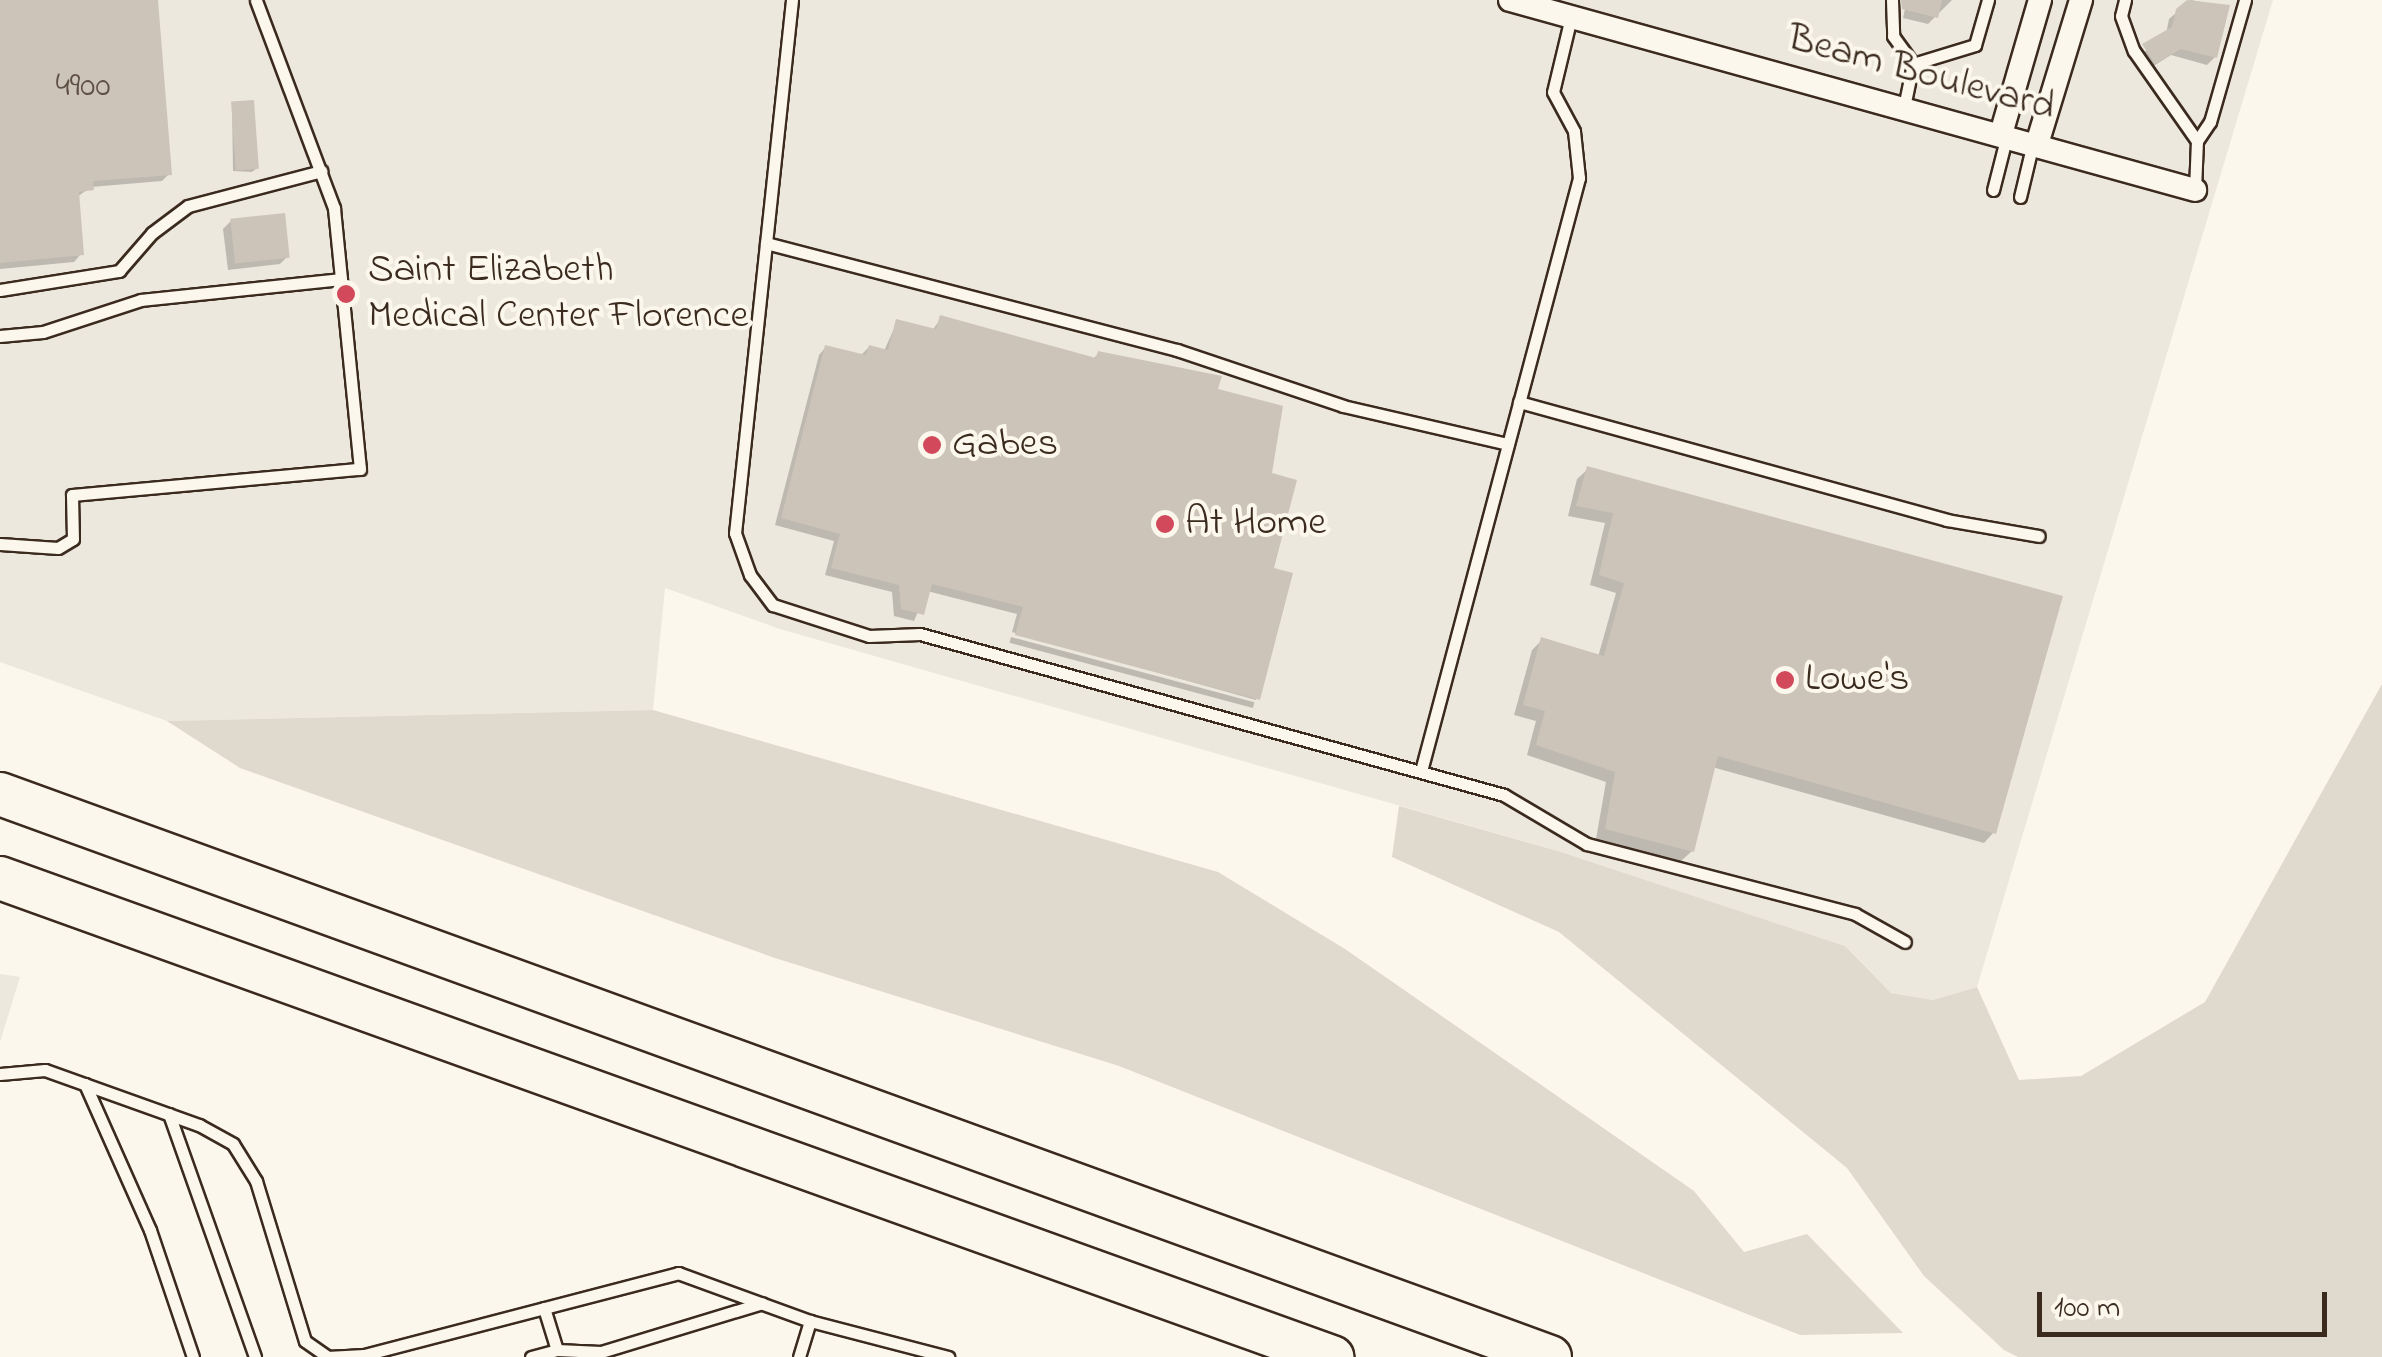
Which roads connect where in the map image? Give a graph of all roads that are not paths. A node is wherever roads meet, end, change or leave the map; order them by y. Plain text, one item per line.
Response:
1 (256, 0) edge
2 (792, 0) edge
3 (1510, 0) edge
4 (1892, 0) edge
5 (1988, 0) edge
6 (2040, 0) edge
7 (2081, 0) edge
8 (2125, 0) edge
9 (2245, 0) edge
10 (1571, 17) junction
11 (1913, 64) junction
12 (1904, 107) junction
13 (2004, 134) junction
14 (2197, 140) junction
15 (2035, 144) junction
16 (321, 171) junction
17 (1994, 190) dead end
18 (2195, 190) joint
19 (2020, 197) dead end
20 (766, 242) junction
21 (341, 279) junction
22 (0, 290) edge
23 (0, 336) edge
24 (1520, 402) junction
25 (1508, 444) junction
26 (2040, 536) dead end
27 (0, 544) edge
28 (1421, 771) junction
29 (0, 794) edge
30 (0, 878) edge
31 (0, 905) edge
32 (118, 923) junction
33 (1905, 942) dead end
34 (0, 1074) edge
35 (85, 1084) junction
36 (169, 1114) junction
37 (762, 1302) junction
38 (544, 1308) junction
39 (810, 1321) junction
40 (638, 1341) junction
41 (557, 1350) junction
42 (194, 1357) edge
43 (254, 1357) edge
44 (328, 1357) edge
45 (531, 1357) edge
46 (642, 1357) edge
47 (799, 1357) edge
48 (948, 1357) edge
49 (1332, 1357) edge
50 (1550, 1357) edge

1 - 16 lane
2 - 20 lane
3 - 10 street, Beam Boulevard
4 - 11 lane
5 - 11 lane
6 - 13 street
7 - 15 street
8 - 14 lane
9 - 14 lane
10 - 12 street, Beam Boulevard
10 - 24 lane
11 - 12 lane
12 - 13 street, Beam Boulevard
13 - 15 street, Beam Boulevard
13 - 17 lane
14 - 18 lane
15 - 18 street, Beam Boulevard
15 - 19 lane
16 - 21 lane
16 - 22 lane
20 - 25 lane
20 - 28 lane
21 - 23 lane
21 - 27 lane
24 - 25 lane
24 - 26 lane
25 - 28 lane
28 - 33 lane
29 - 50 highway
30 - 32 highway
31 - 32 highway
32 - 49 highway
34 - 35 lane
35 - 36 lane
35 - 42 lane
36 - 43 lane
36 - 44 lane
37 - 38 lane
37 - 39 lane
37 - 40 lane
38 - 41 lane
38 - 44 lane
39 - 47 lane
39 - 48 lane
40 - 41 lane
40 - 46 lane
41 - 45 lane

